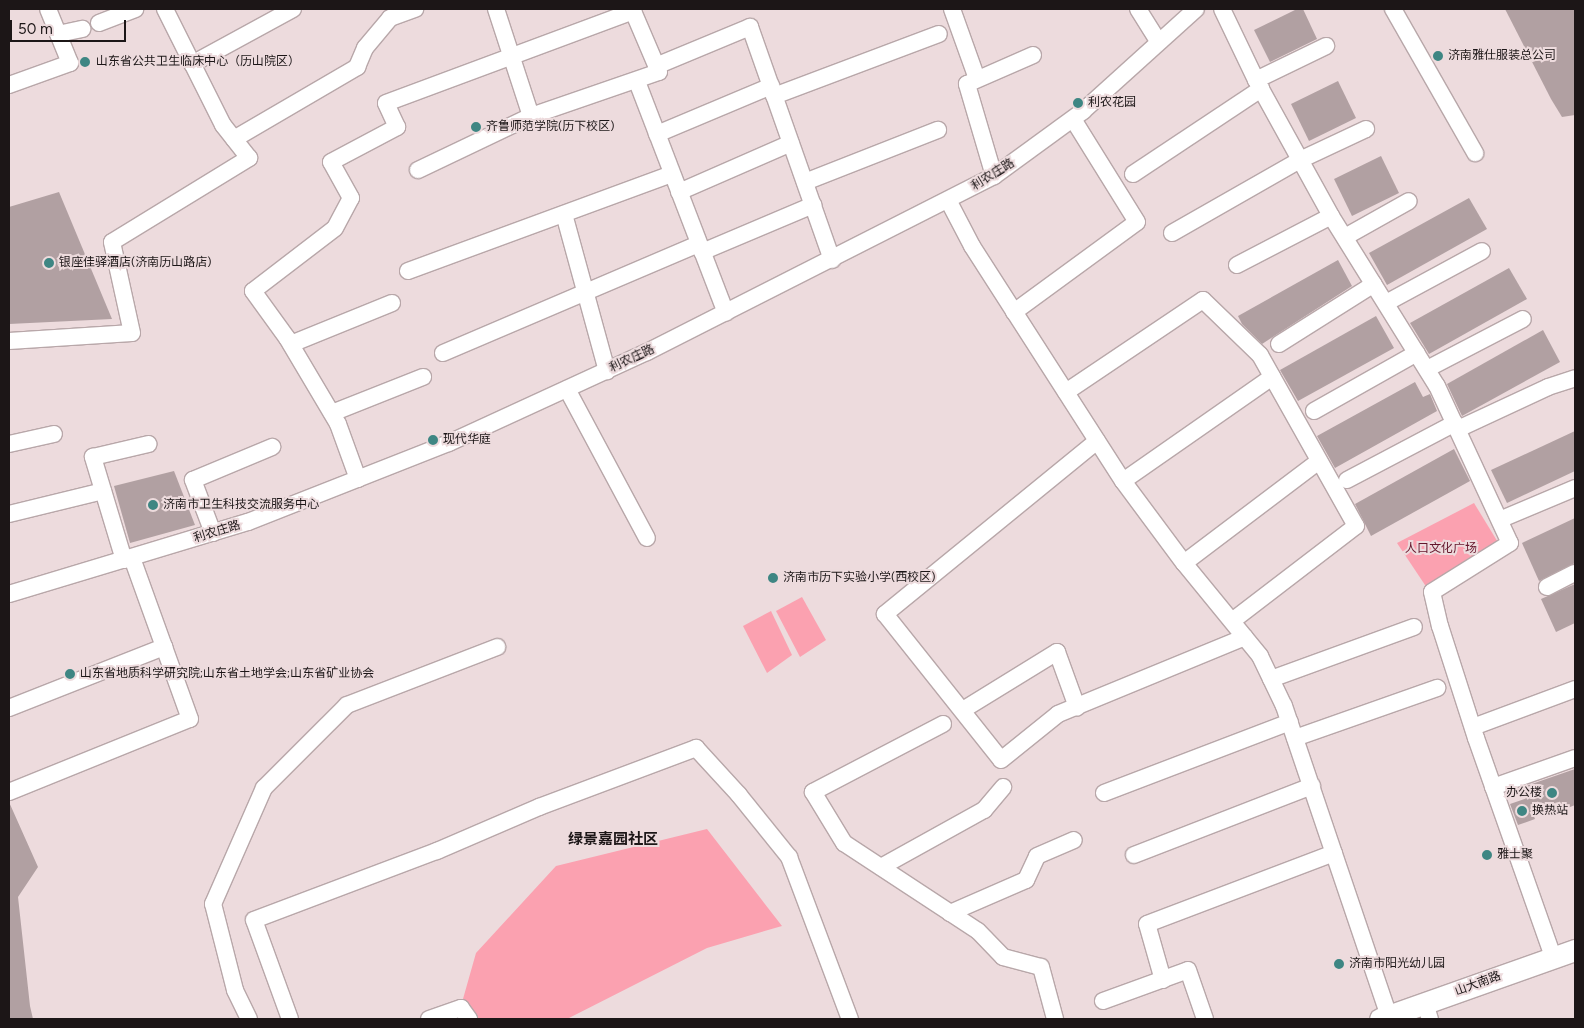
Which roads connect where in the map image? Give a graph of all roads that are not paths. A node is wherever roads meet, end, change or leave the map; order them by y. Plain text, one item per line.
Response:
1 (48, 9) edge
2 (135, 9) edge
3 (165, 9) edge
4 (293, 9) edge
5 (415, 9) edge
6 (496, 9) edge
7 (952, 9) edge
8 (1138, 9) edge
9 (1196, 9) edge
10 (1222, 9) edge
11 (1393, 9) edge
12 (632, 10) edge
13 (99, 23) dead end
14 (82, 29) dead end
15 (58, 34) junction
16 (939, 34) dead end
17 (1156, 38) dead end
18 (1326, 46) dead end
19 (1033, 55) dead end
20 (512, 56) junction
21 (192, 64) junction
22 (656, 66) junction
23 (977, 79) junction
24 (638, 84) dead end
25 (9, 85) edge
26 (1258, 85) junction
27 (773, 92) junction
28 (531, 116) junction
29 (1073, 119) junction
30 (938, 130) dead end
31 (1366, 130) dead end
32 (657, 134) junction
33 (234, 139) junction
34 (791, 143) junction
35 (1475, 153) dead end
36 (1300, 160) junction
37 (418, 170) dead end
38 (672, 174) junction
39 (1133, 174) dead end
40 (994, 176) junction
41 (805, 182) junction
42 (679, 192) junction
43 (948, 200) junction
44 (1409, 201) dead end
45 (813, 205) junction
46 (564, 214) junction
47 (1331, 216) junction
48 (1172, 233) dead end
49 (1345, 237) junction
50 (700, 248) junction
51 (1482, 251) dead end
52 (832, 260) junction
53 (1237, 264) dead end
54 (408, 271) dead end
55 (1374, 284) junction
56 (586, 292) junction
57 (392, 303) dead end
58 (1386, 303) junction
59 (1014, 312) junction
60 (726, 313) junction
61 (1523, 320) dead end
62 (9, 341) edge
63 (291, 344) junction
64 (1279, 344) dead end
65 (443, 353) dead end
66 (1417, 353) junction
67 (1427, 369) junction
68 (607, 371) junction
69 (423, 377) dead end
70 (1272, 378) junction
71 (1573, 383) edge
72 (567, 389) junction
73 (1066, 392) junction
74 (1314, 411) dead end
75 (332, 414) junction
76 (1457, 426) junction
77 (54, 434) dead end
78 (1097, 441) junction
79 (9, 444) edge
80 (149, 444) dead end
81 (272, 447) dead end
82 (1319, 461) junction
83 (358, 479) junction
84 (1347, 480) dead end
85 (1123, 481) junction
86 (1575, 488) edge
87 (103, 491) junction
88 (9, 514) edge
89 (1504, 518) dead end
90 (213, 533) junction
91 (647, 538) dead end
92 (128, 559) junction
93 (1184, 563) junction
94 (1575, 573) edge
95 (1547, 587) dead end
96 (9, 594) edge
97 (1232, 621) junction
98 (1414, 627) dead end
99 (1245, 637) junction
100 (164, 647) junction
101 (497, 647) dead end
102 (1271, 679) junction
103 (1438, 688) dead end
104 (1575, 689) edge
105 (1077, 706) junction
106 (9, 708) edge
107 (966, 708) dead end
108 (1290, 722) junction
109 (943, 724) dead end
110 (1473, 727) junction
111 (1295, 738) junction
112 (1575, 758) edge
113 (1312, 786) junction
114 (1494, 787) junction
115 (1003, 788) dead end
116 (9, 792) edge
117 (1104, 793) dead end
118 (1074, 840) dead end
119 (1334, 853) junction
120 (1134, 855) dead end
121 (880, 867) junction
122 (950, 913) junction
123 (1575, 950) edge
124 (1554, 957) junction
125 (1163, 980) junction
126 (1103, 1001) dead end
127 (1428, 1011) edge
128 (1385, 1018) edge
129 (250, 1019) edge
130 (290, 1019) edge
131 (429, 1019) edge
132 (469, 1019) edge
133 (850, 1019) edge
134 (1055, 1019) edge
135 (1205, 1019) edge

1 - 15 street
2 - 13 street
3 - 21 street
4 - 21 street
5 - 33 street
6 - 20 street
7 - 23 street
8 - 17 street
9 - 29 street, 利农庄路
10 - 26 street
11 - 35 street
12 - 20 street
12 - 22 street
14 - 15 street
15 - 25 street
16 - 27 street
18 - 26 street
19 - 23 street
20 - 28 street
20 - 63 street
21 - 33 street
22 - 27 street
22 - 28 street
23 - 40 street
24 - 32 street
26 - 36 street
26 - 39 street
27 - 32 street
27 - 34 street
28 - 37 street
29 - 40 street, 利农庄路
29 - 59 street
30 - 41 street
31 - 36 street
32 - 38 street
33 - 62 street
34 - 41 street
34 - 42 street
36 - 47 street
36 - 48 street
38 - 42 street
38 - 46 street
40 - 43 street, 利农庄路
41 - 45 street
42 - 50 street
43 - 52 street, 利农庄路
43 - 59 street
44 - 49 street
45 - 50 street
45 - 52 street
46 - 54 street
46 - 56 street
47 - 49 street
47 - 53 street
49 - 55 street
50 - 56 street
50 - 60 street
51 - 58 street
52 - 60 street, 利农庄路
55 - 58 street
55 - 64 street
56 - 65 street
56 - 68 street
57 - 63 street
58 - 66 street
59 - 73 street
60 - 68 street, 利农庄路
61 - 67 street
63 - 75 street
66 - 67 street
66 - 74 street
67 - 76 street
68 - 72 street, 利农庄路
69 - 75 street
70 - 73 street
70 - 82 street
70 - 85 street
71 - 76 street
72 - 83 street, 利农庄路
72 - 91 street
73 - 78 street
75 - 83 street
76 - 84 street
76 - 110 street
77 - 79 street
78 - 85 street
78 - 105 street
80 - 87 street
81 - 90 street
82 - 93 street
82 - 97 street
83 - 90 street, 利农庄路
85 - 93 street
86 - 89 street
87 - 88 street
87 - 92 street
90 - 92 street, 利农庄路
92 - 96 street, 利农庄路
92 - 100 street
93 - 97 street
94 - 95 street
97 - 99 street
98 - 102 street
99 - 102 street
99 - 105 street
100 - 106 street
100 - 116 street
101 - 129 street
102 - 108 street
103 - 111 street
104 - 110 street
105 - 107 street
108 - 111 street
108 - 117 street
109 - 121 street
110 - 114 street
111 - 113 street
112 - 114 street
113 - 119 street
113 - 120 street
114 - 124 street
115 - 121 street
118 - 122 street
119 - 125 street
119 - 128 street
121 - 122 street
122 - 134 street
123 - 124 main road, 山大南路
124 - 127 main road, 山大南路
125 - 126 street
125 - 135 street
127 - 128 main road, 山大南路
130 - 133 street
131 - 132 street

